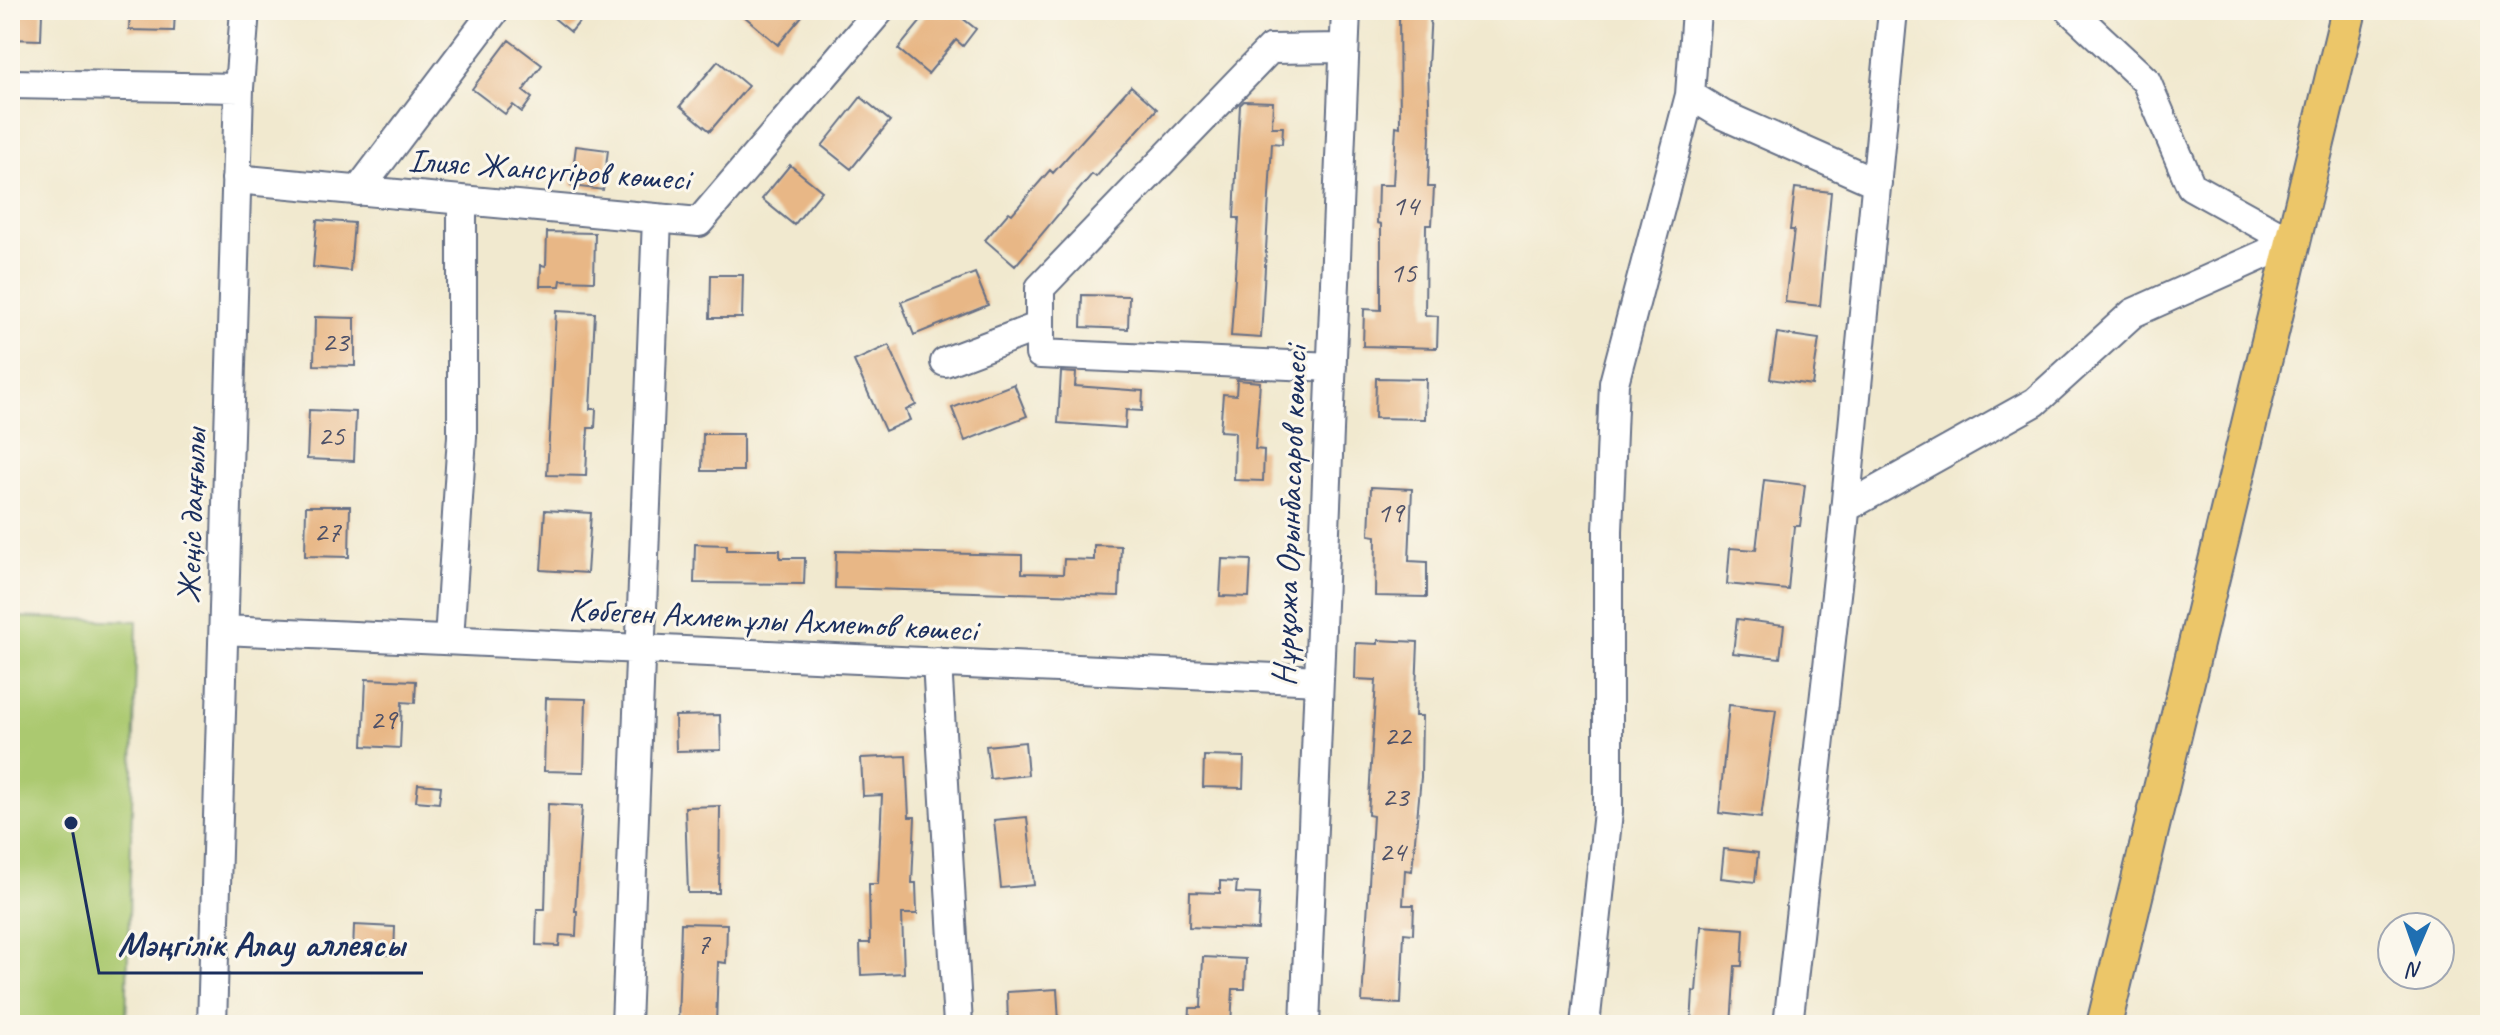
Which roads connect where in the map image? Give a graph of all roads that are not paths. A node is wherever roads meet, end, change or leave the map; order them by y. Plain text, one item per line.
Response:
1 (245, 10) edge
2 (495, 10) edge
3 (880, 10) edge
4 (1346, 10) edge
5 (1696, 10) edge
6 (1893, 10) edge
7 (2070, 10) edge
8 (2349, 10) edge
9 (1344, 48) junction
10 (10, 84) edge
11 (239, 88) junction
12 (1690, 95) junction
13 (236, 179) junction
14 (1877, 183) junction
15 (358, 191) junction
16 (462, 200) junction
17 (657, 218) junction
18 (2292, 242) junction
19 (1040, 326) junction
20 (945, 362) dead end
21 (1332, 367) junction
22 (1845, 508) junction
23 (224, 630) junction
24 (449, 640) junction
25 (640, 649) junction
26 (937, 662) junction
27 (1319, 680) junction
28 (212, 1025) edge
29 (626, 1025) edge
30 (958, 1025) edge
31 (1305, 1025) edge
32 (1585, 1025) edge
33 (1788, 1025) edge
34 (2104, 1025) edge

1 - 11 street, Жеңіс даңғылы
2 - 15 street, Ілияс Жансүгіров көшесі
3 - 17 street, Ілияс Жансүгіров көшесі
4 - 9 street, Нұрқожа Орынбасаров көшесі
5 - 12 street
6 - 14 street
7 - 18 street
8 - 18 main road
9 - 19 street
9 - 21 street, Нұрқожа Орынбасаров көшесі
10 - 11 street
11 - 13 street, Жеңіс даңғылы
12 - 14 street
12 - 32 street
13 - 15 street, Ілияс Жансүгіров көшесі
13 - 23 street, Жеңіс даңғылы
14 - 22 street
15 - 16 street, Ілияс Жансүгіров көшесі
16 - 17 street, Ілияс Жансүгіров көшесі
16 - 24 street
17 - 25 street
18 - 22 street
18 - 34 main road
19 - 20 street
19 - 21 street
21 - 27 street, Нұрқожа Орынбасаров көшесі
22 - 33 street
23 - 24 street, Көбеген Ахметұлы Ахметов көшесі
23 - 28 street, Жеңіс даңғылы
24 - 25 street, Көбеген Ахметұлы Ахметов көшесі
25 - 26 street, Көбеген Ахметұлы Ахметов көшесі
25 - 29 street
26 - 27 street, Көбеген Ахметұлы Ахметов көшесі
26 - 30 street
27 - 31 street, Нұрқожа Орынбасаров көшесі

